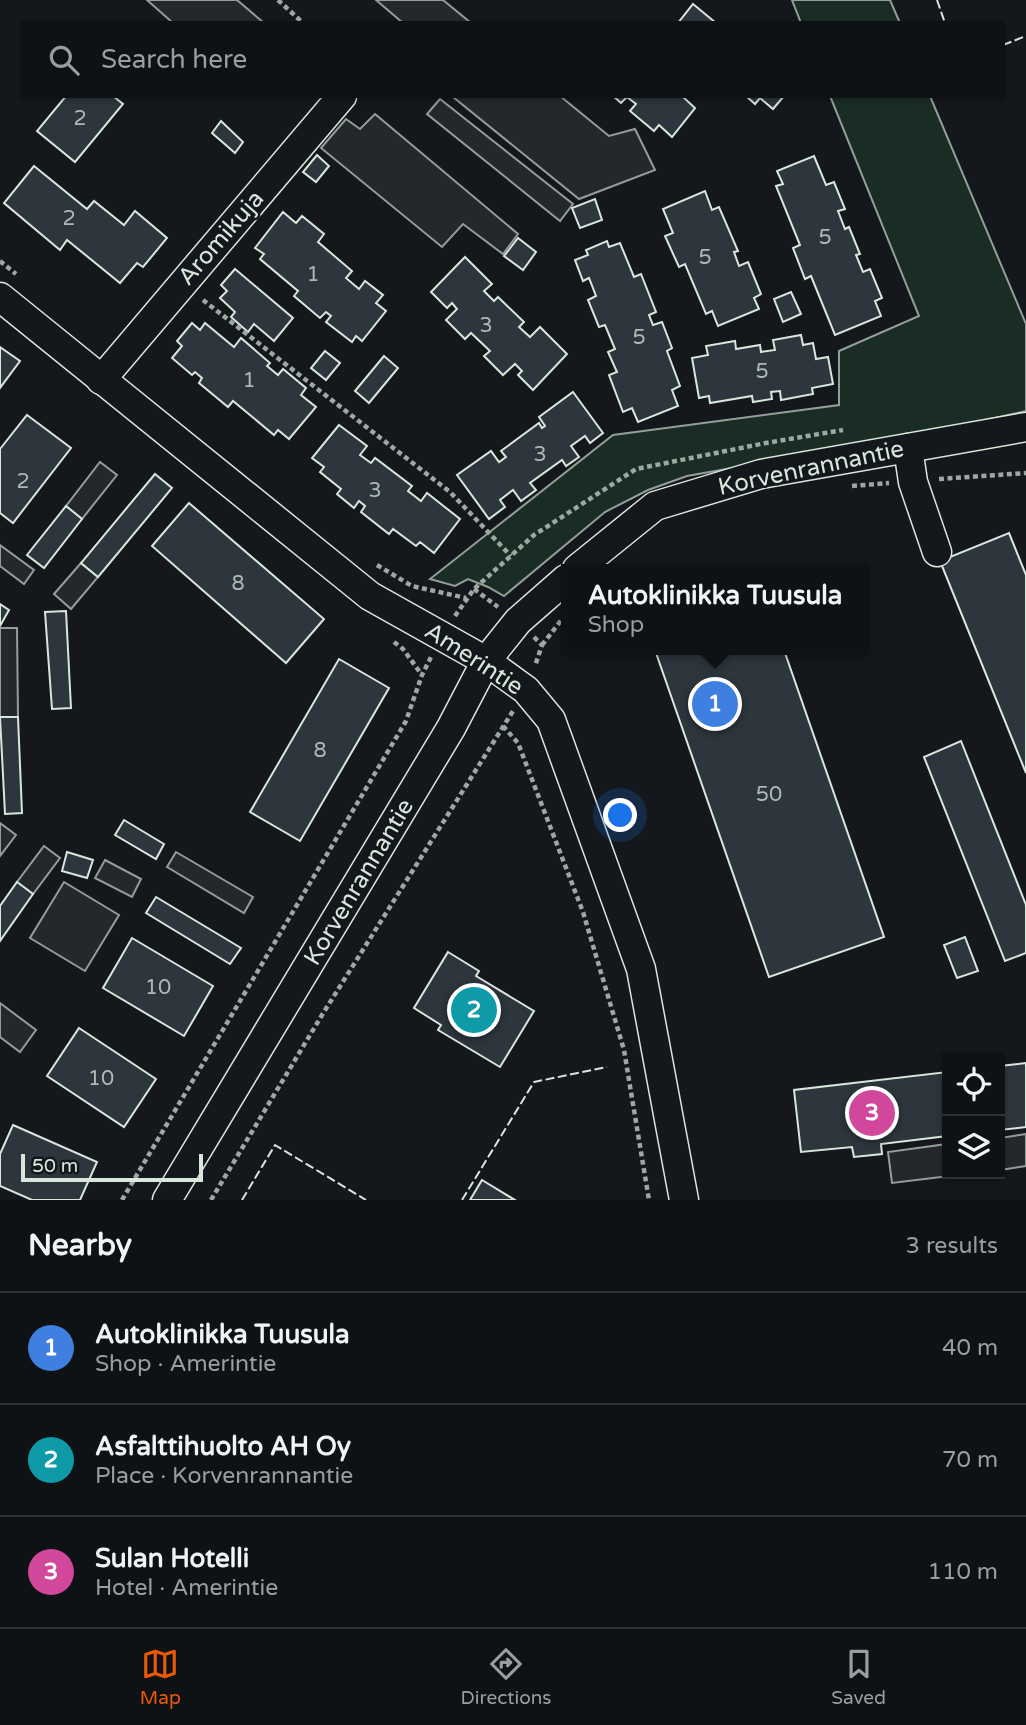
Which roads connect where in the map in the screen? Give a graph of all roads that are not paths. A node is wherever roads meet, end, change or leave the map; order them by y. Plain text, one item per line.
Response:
1 (340, 98) edge
2 (10, 287) edge
3 (101, 380) junction
4 (1026, 427) edge
5 (908, 448) junction
6 (937, 552) dead end
7 (583, 564) edge
8 (561, 583) edge
9 (486, 661) junction
10 (167, 1200) edge
11 (684, 1200) edge

1 - 3 street, Aromikuja
2 - 3 street, Amerintie
3 - 9 street, Amerintie
4 - 5 street, Korvenrannantie
5 - 6 street
5 - 7 street, Korvenrannantie
8 - 9 street, Korvenrannantie
9 - 10 street, Korvenrannantie
9 - 11 street, Amerintie

